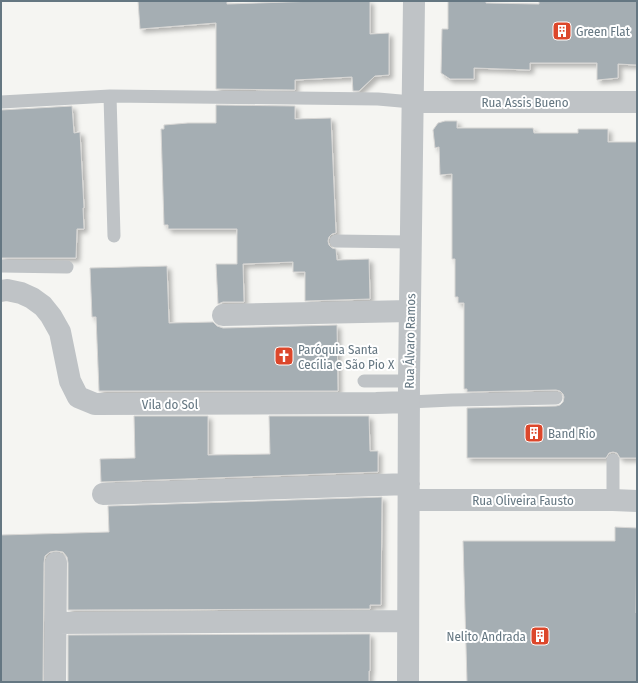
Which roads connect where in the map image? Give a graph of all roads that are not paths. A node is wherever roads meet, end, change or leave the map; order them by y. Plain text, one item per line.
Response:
1 (414, 1) edge
2 (110, 96) junction
3 (1, 102) edge
4 (412, 102) junction
5 (637, 102) edge
6 (114, 236) dead end
7 (336, 241) dead end
8 (411, 242) junction
9 (1, 266) edge
10 (67, 266) dead end
11 (1, 290) edge
12 (410, 310) junction
13 (223, 315) dead end
14 (364, 381) dead end
15 (409, 392) junction
16 (556, 398) dead end
17 (613, 460) dead end
18 (409, 492) junction
19 (103, 494) dead end
20 (613, 500) junction
21 (637, 501) edge
22 (56, 563) dead end
23 (407, 621) junction
24 (56, 624) junction
25 (56, 682) edge
26 (408, 682) edge

1 - 4 street, Rua Álvaro Ramos
2 - 3 lane
2 - 4 lane
2 - 6 lane
4 - 5 street, Rua Assis Bueno
4 - 8 street, Rua Álvaro Ramos
7 - 8 lane
8 - 12 street, Rua Álvaro Ramos
9 - 10 lane
11 - 15 street, Vila do Sol
12 - 13 street
12 - 15 street, Rua Álvaro Ramos
14 - 15 lane
15 - 16 lane
15 - 18 street, Rua Álvaro Ramos
17 - 20 lane
18 - 19 street, Rua Oliveira Fausto
18 - 20 street, Rua Oliveira Fausto
18 - 23 street, Rua Álvaro Ramos
20 - 21 street, Rua Oliveira Fausto
22 - 24 street
23 - 24 street
23 - 26 street, Rua Álvaro Ramos
24 - 25 street

